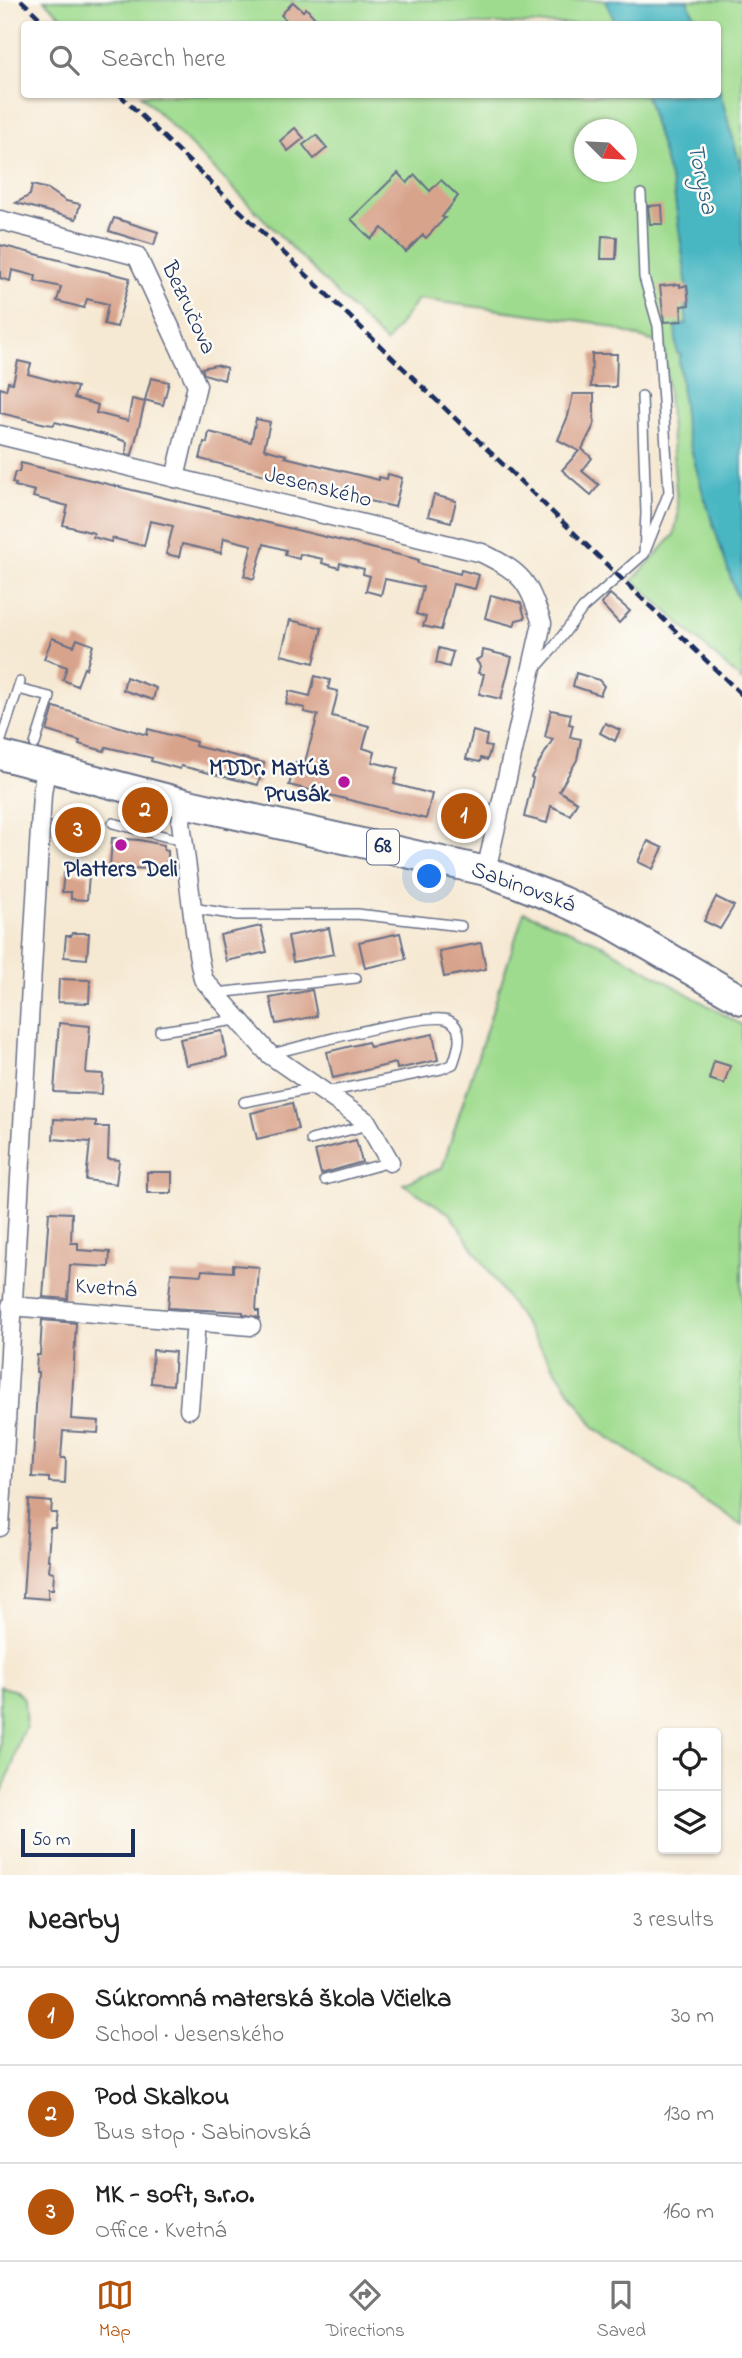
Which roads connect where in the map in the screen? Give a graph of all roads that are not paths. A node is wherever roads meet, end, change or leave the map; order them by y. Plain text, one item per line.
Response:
1 (641, 194) dead end
2 (0, 220) edge
3 (642, 396) dead end
4 (0, 435) edge
5 (175, 478) junction
6 (644, 554) junction
7 (532, 671) junction
8 (0, 743) edge
9 (0, 755) edge
10 (40, 756) junction
11 (184, 803) junction
12 (113, 823) dead end
13 (183, 841) junction
14 (486, 871) junction
15 (192, 908) junction
16 (461, 926) dead end
17 (356, 978) dead end
18 (216, 993) junction
19 (742, 1000) edge
20 (239, 1019) junction
21 (160, 1031) dead end
22 (269, 1054) junction
23 (320, 1090) junction
24 (244, 1102) dead end
25 (368, 1125) junction
26 (311, 1140) dead end
27 (390, 1161) joint
28 (325, 1181) dead end
29 (11, 1306) junction
30 (196, 1321) junction
31 (251, 1326) dead end
32 (189, 1409) dead end
33 (1, 1460) edge
34 (0, 1527) edge

1 - 6 lane
2 - 5 street, Bezručova
3 - 6 lane
4 - 5 street, Jesenského
5 - 7 street, Jesenského
6 - 7 lane, Jesenského
7 - 14 street, Jesenského
8 - 10 lane
9 - 10 main road, Sabinovská / 68
10 - 11 main road, Sabinovská / 68
10 - 29 street
11 - 13 street
11 - 14 main road, Sabinovská / 68
12 - 13 lane
13 - 15 street
14 - 19 main road, Sabinovská / 68
15 - 16 lane
15 - 18 street
17 - 18 lane
18 - 20 street
20 - 21 lane
20 - 22 street
22 - 23 street
22 - 23 lane
23 - 24 lane
23 - 25 street
25 - 26 lane
25 - 27 street
27 - 28 lane
29 - 30 street, Kvetná
29 - 33 street
30 - 31 street, Kvetná
30 - 32 street
33 - 34 street

